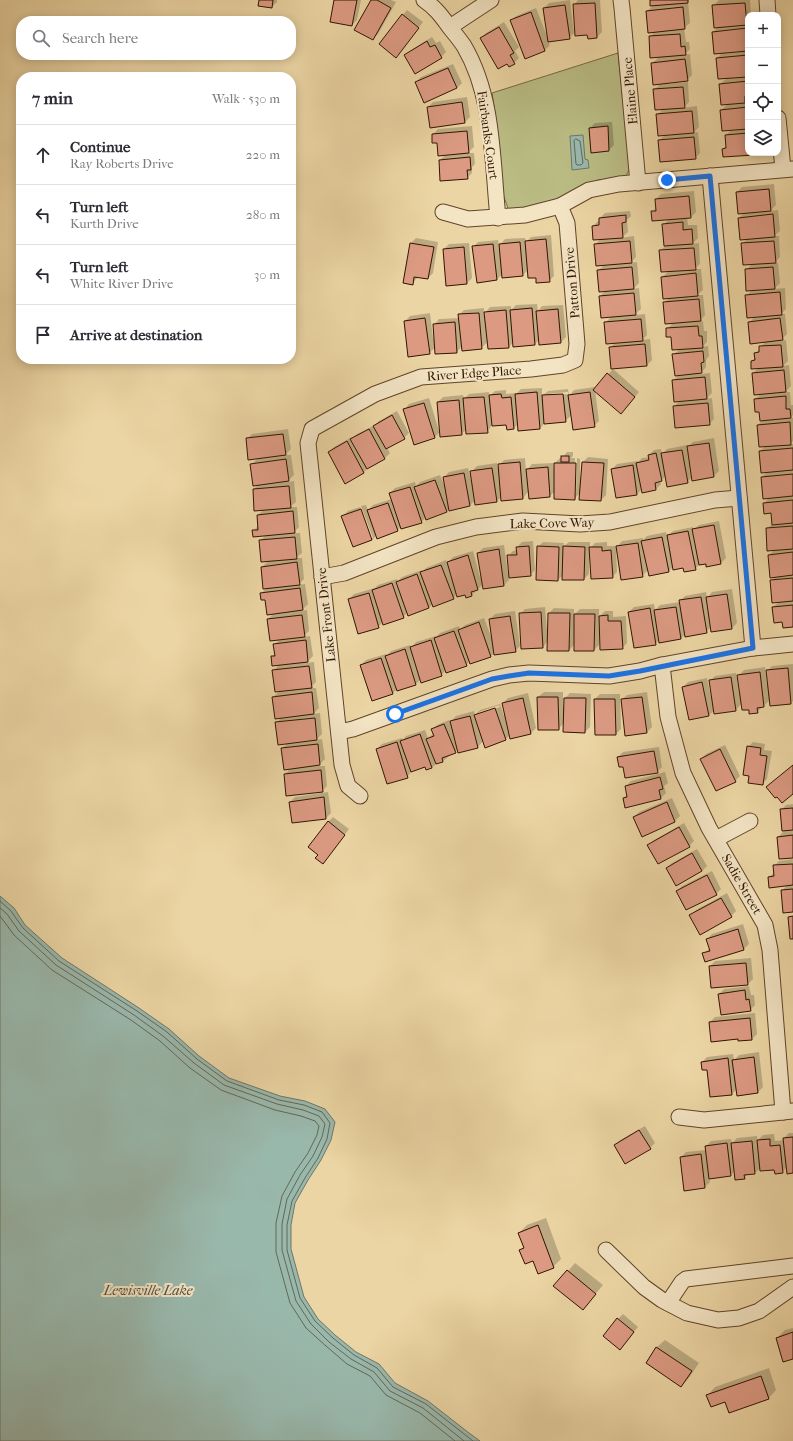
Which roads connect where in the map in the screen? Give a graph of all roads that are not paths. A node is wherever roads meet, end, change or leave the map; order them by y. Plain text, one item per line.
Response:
1 (424, 0) edge
2 (492, 0) edge
3 (620, 0) edge
4 (767, 0) edge
5 (768, 12) edge
6 (450, 27) junction
7 (778, 120) edge
8 (788, 169) edge
9 (710, 176) junction
10 (638, 183) junction
11 (560, 206) junction
12 (443, 212) dead end
13 (498, 218) junction
14 (575, 360) joint
15 (312, 429) joint
16 (739, 498) junction
17 (322, 577) junction
18 (793, 644) edge
19 (753, 648) junction
20 (662, 665) junction
21 (339, 732) junction
22 (360, 796) dead end
23 (750, 821) dead end
24 (716, 839) junction
25 (788, 1112) edge
26 (680, 1117) dead end
27 (606, 1250) dead end
28 (793, 1266) edge
29 (793, 1287) edge
30 (668, 1303) junction

1 - 6 street, Fairbanks Court
2 - 6 street
3 - 10 street, Elaine Place
4 - 5 street
6 - 13 street, Fairbanks Court
7 - 8 street
8 - 9 street
9 - 10 street
9 - 16 street
10 - 11 street
11 - 13 street
11 - 14 street, Patton Drive
12 - 13 street
14 - 15 street, River Edge Place
15 - 17 street, Lake Front Drive
16 - 17 street, Lake Cove Way
16 - 19 street
17 - 21 street, Lake Front Drive
18 - 19 street
19 - 20 street
20 - 21 street
20 - 24 street, Sadie Street
21 - 22 street, Lake Front Drive
23 - 24 street
24 - 25 street, Sadie Street
25 - 26 street
27 - 30 street
28 - 30 street
29 - 30 street

